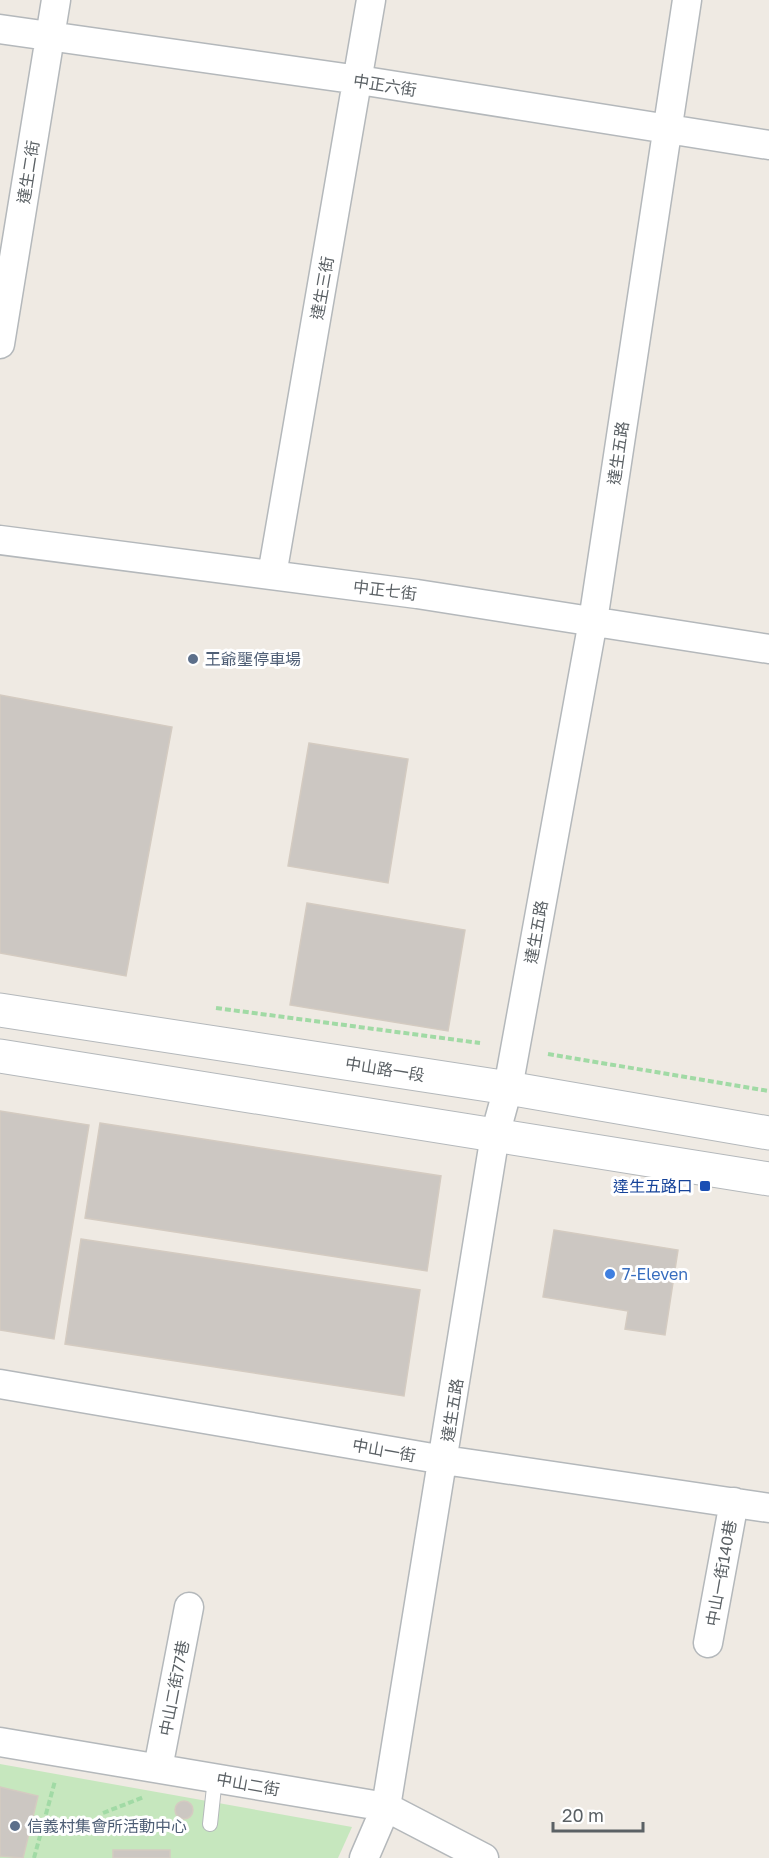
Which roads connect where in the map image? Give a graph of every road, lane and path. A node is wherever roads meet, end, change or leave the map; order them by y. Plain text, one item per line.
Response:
1 (56, 0) edge
2 (371, 0) edge
3 (687, 0) edge
4 (0, 29) edge
5 (50, 36) junction
6 (359, 80) junction
7 (667, 129) junction
8 (769, 145) edge
9 (0, 344) edge
10 (0, 540) edge
11 (272, 575) junction
12 (593, 621) junction
13 (769, 649) edge
14 (211, 1008) dead end
15 (0, 1010) edge
16 (480, 1043) dead end
17 (548, 1054) dead end
18 (0, 1056) edge
19 (508, 1088) junction
20 (769, 1091) edge
21 (769, 1133) edge
22 (495, 1136) junction
23 (769, 1179) edge
24 (0, 1384) edge
25 (444, 1460) junction
26 (734, 1502) junction
27 (769, 1508) edge
28 (189, 1607) dead end
29 (708, 1643) dead end
30 (0, 1742) edge
31 (63, 1752) junction
32 (158, 1768) junction
33 (215, 1778) junction
34 (386, 1807) junction
35 (210, 1824) dead end
36 (34, 1858) edge
37 (364, 1858) edge
38 (484, 1858) edge

1 - 5 street, 達生二街
2 - 6 street, 達生三街
3 - 7 street, 達生五路
4 - 5 street, 中正六街
5 - 6 street, 中正六街
5 - 9 street, 達生二街
6 - 7 street, 中正六街
6 - 11 street, 達生三街
7 - 8 street, 中正六街
7 - 12 street, 達生五路
10 - 11 street, 中正七街
11 - 12 street, 中正七街
12 - 13 street, 中正七街
12 - 19 street, 達生五路
14 - 16 path
15 - 19 street, 中山路一段
17 - 20 path
18 - 22 street
19 - 21 street, 中山路一段
19 - 22 street, 達生五路
22 - 23 street
22 - 25 street, 達生五路
24 - 25 street, 中山一街
25 - 26 street, 中山一街
25 - 34 street, 達生五路
26 - 27 street, 中山一街
26 - 29 street, 中山一街140巷
28 - 32 street, 中山二街77巷
30 - 31 street, 中山二街
31 - 32 street, 中山二街
31 - 36 path
32 - 33 street, 中山二街
33 - 34 street, 中山二街
33 - 35 lane
34 - 37 street, 達生五路
34 - 38 street, 中山二街

